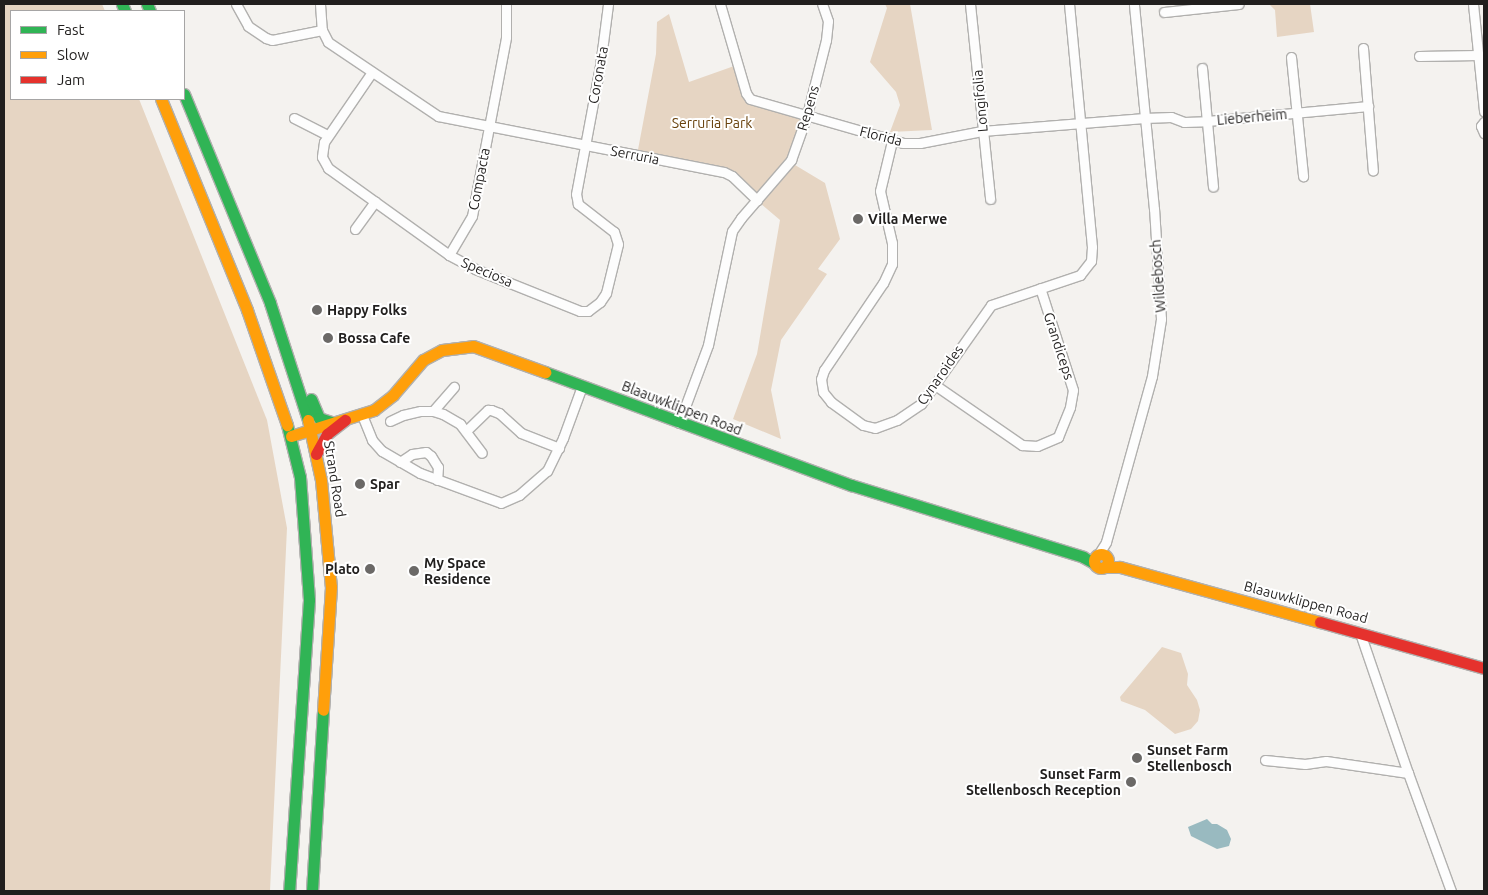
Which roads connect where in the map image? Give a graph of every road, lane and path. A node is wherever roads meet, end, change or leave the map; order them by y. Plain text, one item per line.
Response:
1 (236, 4) edge
2 (320, 4) edge
3 (506, 4) edge
4 (608, 4) edge
5 (720, 4) edge
6 (822, 4) edge
7 (970, 4) edge
8 (1069, 4) edge
9 (1134, 4) edge
10 (1239, 4) edge
11 (1473, 4) edge
12 (1189, 6) edge
13 (1164, 12) dead end
14 (322, 30) junction
15 (1363, 48) dead end
16 (1478, 54) junction
17 (1419, 56) dead end
18 (1291, 57) dead end
19 (1202, 68) dead end
20 (372, 72) junction
21 (185, 96) edge
22 (161, 100) edge
23 (1368, 106) junction
24 (1484, 111) edge
25 (1297, 113) junction
26 (806, 116) junction
27 (294, 118) dead end
28 (1144, 118) junction
29 (1208, 121) junction
30 (1484, 122) edge
31 (1080, 124) junction
32 (488, 127) junction
33 (982, 130) junction
34 (1484, 133) edge
35 (328, 135) junction
36 (892, 140) junction
37 (586, 146) junction
38 (1373, 171) dead end
39 (1303, 176) dead end
40 (1214, 186) dead end
41 (990, 199) dead end
42 (757, 200) junction
43 (375, 201) junction
44 (355, 228) dead end
45 (449, 255) junction
46 (1040, 288) junction
47 (287, 355) junction
48 (935, 385) junction
49 (454, 386) dead end
50 (582, 386) junction
51 (433, 411) junction
52 (362, 415) junction
53 (339, 421) junction
54 (390, 421) dead end
55 (679, 423) junction
56 (467, 430) junction
57 (312, 431) junction
58 (291, 436) junction
59 (559, 448) junction
60 (482, 453) dead end
61 (316, 454) junction
62 (400, 462) junction
63 (437, 480) junction
64 (1101, 559) junction
65 (1360, 633) junction
66 (1484, 668) edge
67 (1265, 760) dead end
68 (1408, 774) junction
69 (290, 891) edge
70 (312, 891) edge
71 (1451, 891) edge

1 - 14 street
2 - 14 street
3 - 32 street
4 - 37 street, Coronata
5 - 26 street, Florida
6 - 26 street, Repens
7 - 33 street, Longifolia
8 - 31 street
9 - 28 street, Wildebosch
10 - 12 street
11 - 16 street
12 - 13 street
14 - 20 street, Serruria
15 - 23 street
16 - 17 street
16 - 24 street
18 - 25 street, Lieberheim
19 - 29 street, Lieberheim
20 - 32 street, Serruria
20 - 35 street, Speciosa
21 - 47 main road, Strand Road
22 - 58 main road
23 - 25 street, Lieberheim
23 - 38 street
25 - 29 street, Lieberheim
25 - 39 street, Lieberheim
26 - 36 street, Florida
26 - 42 street, Repens
27 - 35 street
28 - 29 street, Lieberheim
28 - 31 street, Florida
28 - 64 street, Wildebosch
29 - 40 street, Lieberheim
30 - 34 street
31 - 33 street, Florida
31 - 46 street, Cynaroides
32 - 37 street, Serruria
32 - 45 street, Compacta
33 - 36 street, Florida
33 - 41 street, Longifolia
35 - 43 street, Speciosa
36 - 48 street, Cynaroides
37 - 42 street, Serruria
37 - 45 street, Speciosa
42 - 55 street
43 - 44 street
43 - 45 street, Speciosa
46 - 48 street, Cynaroides
46 - 48 street, Grandiceps
47 - 53 main road
47 - 57 main road, Strand Road
49 - 51 street
50 - 52 main road, Blaauwklippen Road
50 - 55 main road, Blaauwklippen Road
50 - 59 street
51 - 54 street
51 - 56 street
52 - 53 main road, Blaauwklippen Road
52 - 62 street
53 - 57 main road, Blaauwklippen Road
53 - 61 main road
55 - 64 main road, Blaauwklippen Road
56 - 59 street
56 - 60 street
57 - 58 main road, Blaauwklippen Road
57 - 61 main road, Strand Road
58 - 69 main road
59 - 63 street
61 - 70 main road, Strand Road
62 - 63 street
62 - 63 street
64 - 65 main road, Blaauwklippen Road
65 - 66 main road, Blaauwklippen Road
65 - 68 street
67 - 68 street
68 - 71 street

